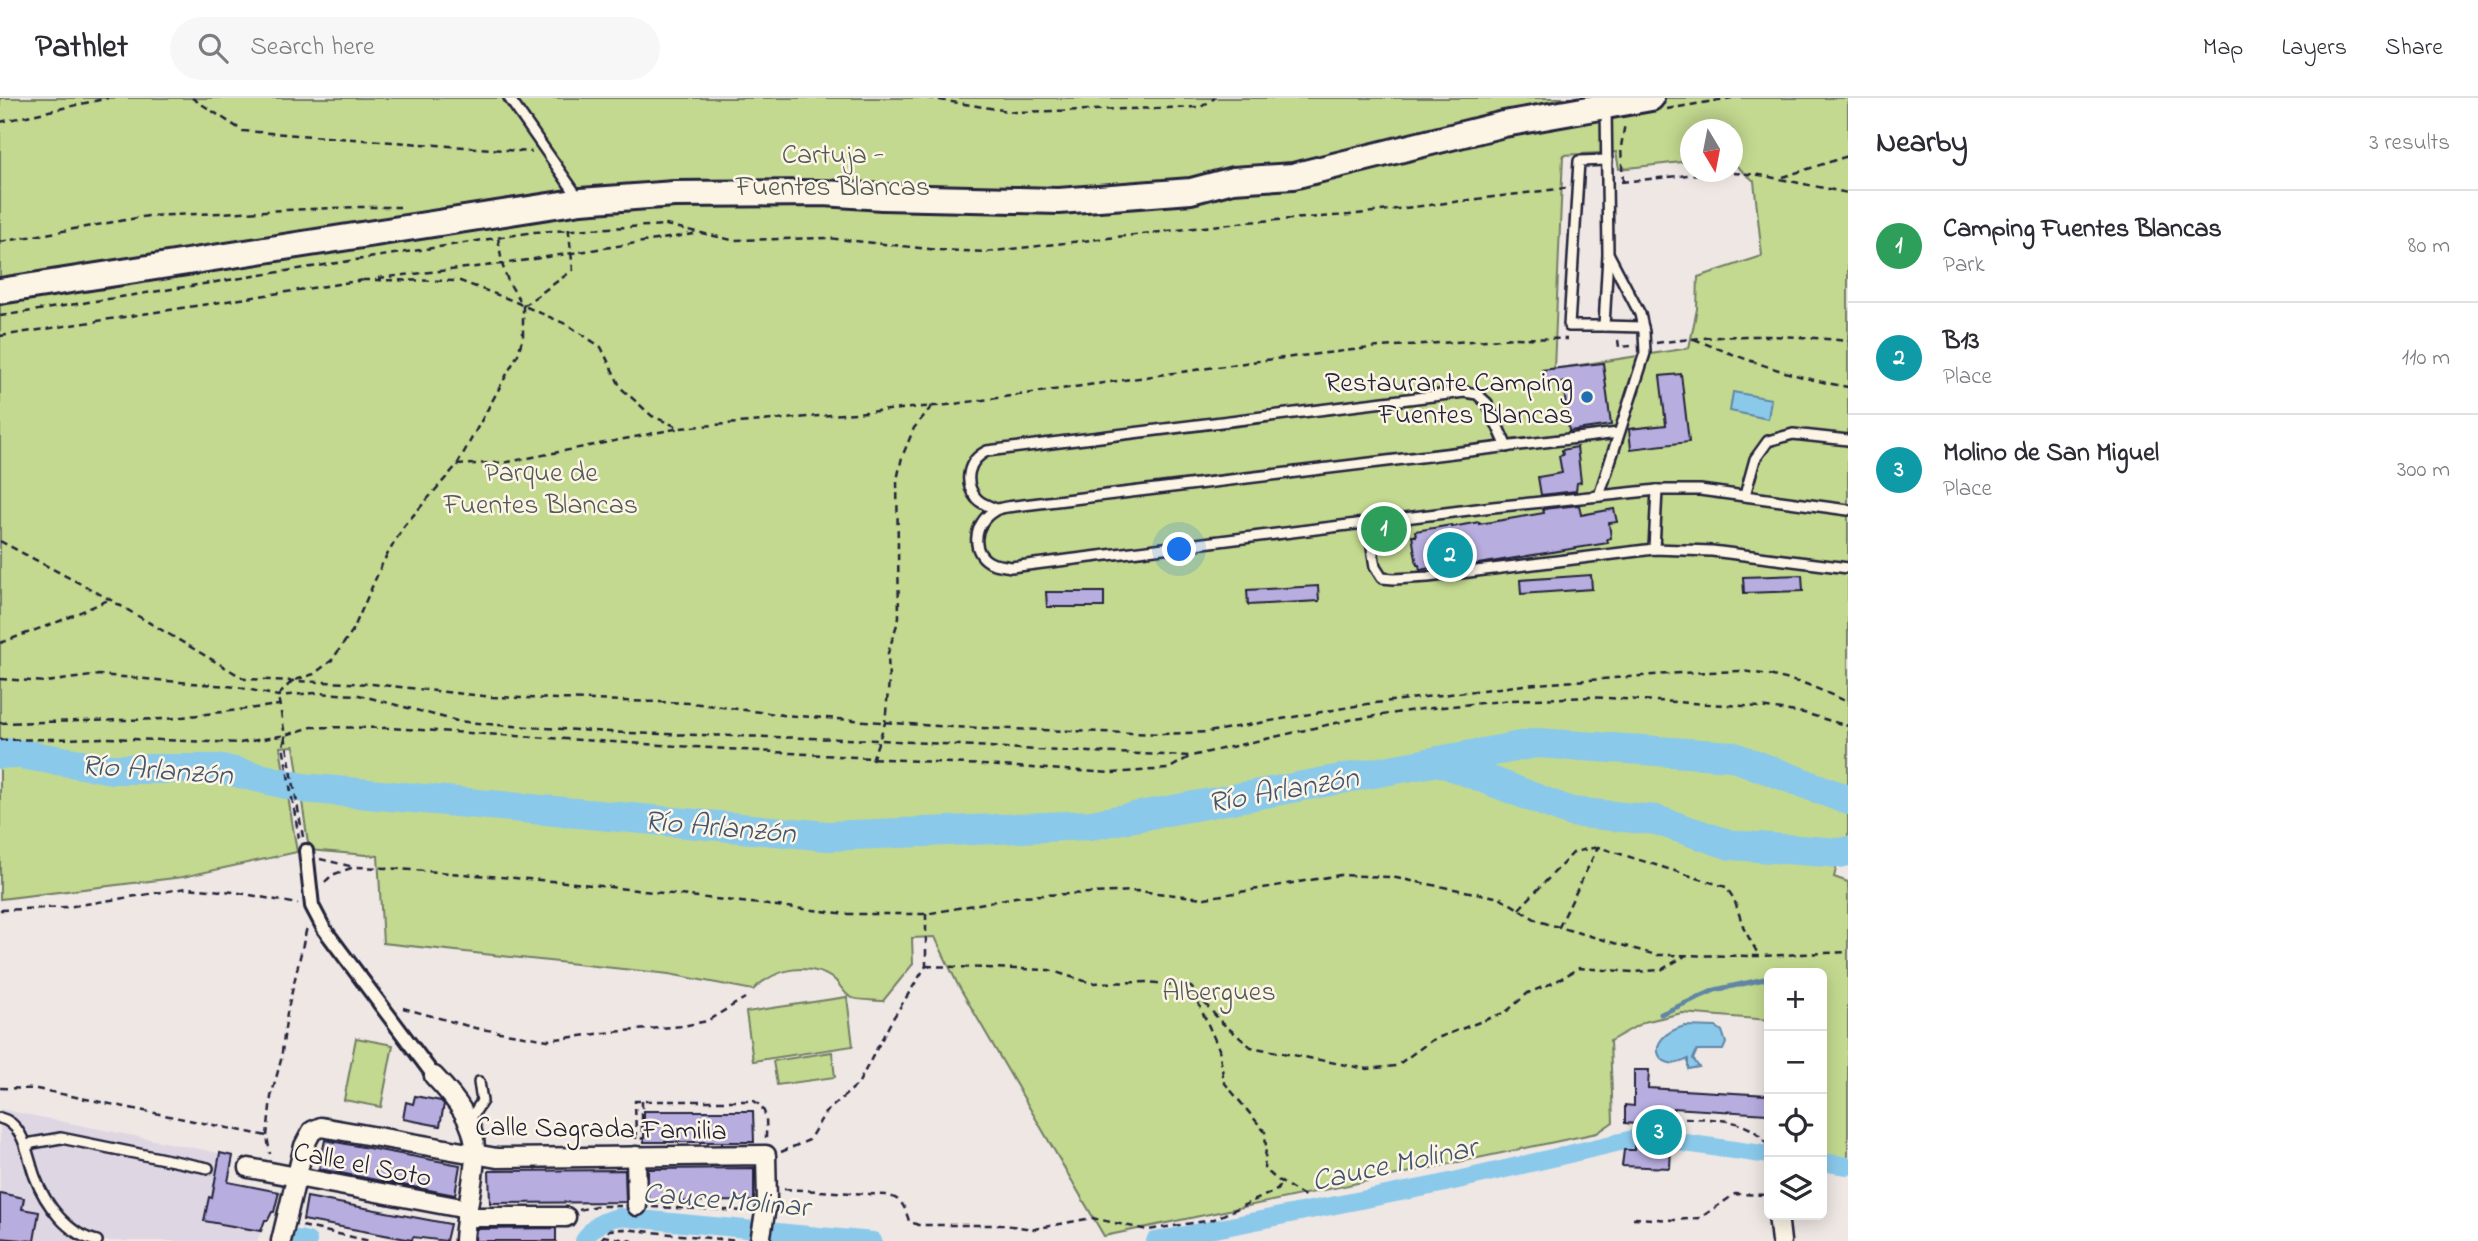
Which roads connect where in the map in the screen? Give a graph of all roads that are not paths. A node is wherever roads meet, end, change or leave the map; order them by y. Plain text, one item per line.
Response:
1 (509, 98) edge
2 (1656, 104) edge
3 (1606, 106) junction
4 (1607, 160) junction
5 (573, 202) junction
6 (1608, 253) junction
7 (0, 291) edge
8 (1604, 326) junction
9 (1643, 327) junction
10 (1618, 433) junction
11 (1848, 440) edge
12 (1507, 447) junction
13 (1657, 490) junction
14 (1745, 495) junction
15 (1599, 496) junction
16 (996, 509) junction
17 (1848, 510) edge
18 (1368, 522) junction
19 (1654, 549) junction
20 (1848, 568) edge
21 (306, 853) road end
22 (433, 1076) joint
23 (479, 1082) dead end
24 (0, 1118) edge
25 (468, 1122) junction
26 (26, 1148) junction
27 (475, 1155) junction
28 (636, 1156) junction
29 (208, 1168) dead end
30 (249, 1168) dead end
31 (297, 1177) junction
32 (637, 1206) dead end
33 (466, 1213) junction
34 (566, 1217) dead end
35 (1779, 1220) edge
36 (286, 1233) edge
37 (762, 1234) edge
38 (97, 1241) edge
39 (464, 1241) edge
40 (1781, 1241) edge

1 - 5 lane
2 - 3 main road
3 - 4 lane
3 - 5 main road
4 - 6 lane
4 - 8 lane
5 - 7 main road
6 - 8 lane
6 - 9 lane
8 - 9 lane
9 - 10 lane
10 - 12 lane
10 - 15 lane
11 - 14 lane
12 - 16 lane
12 - 16 lane
13 - 14 lane
13 - 15 lane
13 - 19 lane
14 - 17 lane
15 - 18 lane
16 - 18 lane
18 - 19 lane
19 - 20 lane
21 - 22 street
22 - 25 street
23 - 25 lane
24 - 26 lane
25 - 27 street
26 - 29 lane
26 - 38 lane
27 - 28 street, Calle Sagrada Familia
27 - 31 street, Calle Sagrada Familia
27 - 33 street
28 - 32 street
28 - 37 street, Calle Sagrada Familia
30 - 31 street, Calle el Soto
31 - 33 street, Calle el Soto
31 - 36 street
33 - 34 street, Calle el Soto
33 - 39 street
35 - 40 street

